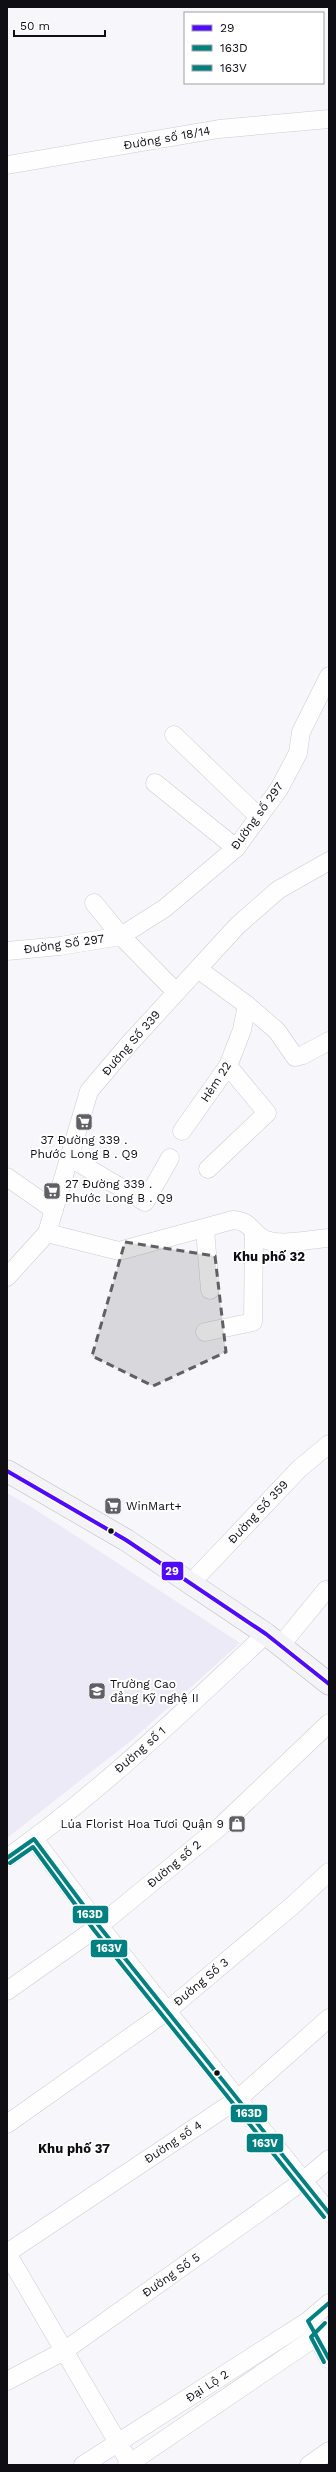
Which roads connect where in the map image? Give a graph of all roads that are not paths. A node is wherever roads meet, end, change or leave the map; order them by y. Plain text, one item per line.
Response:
1 (329, 119) edge
2 (7, 165) edge
3 (329, 676) edge
4 (174, 735) dead end
5 (155, 783) dead end
6 (260, 817) junction
7 (236, 848) junction
8 (329, 861) edge
9 (94, 902) dead end
10 (121, 936) junction
11 (7, 951) edge
12 (198, 969) junction
13 (176, 992) junction
14 (247, 1005) junction
15 (329, 1041) edge
16 (228, 1066) junction
17 (182, 1131) dead end
18 (69, 1157) junction
19 (170, 1158) dead end
20 (208, 1169) dead end
21 (7, 1177) edge
22 (54, 1210) junction
23 (205, 1229) junction
24 (254, 1232) junction
25 (47, 1234) junction
26 (329, 1238) edge
27 (7, 1278) edge
28 (210, 1290) dead end
29 (205, 1332) dead end
30 (329, 1444) edge
31 (7, 1471) edge
32 (190, 1584) junction
33 (326, 1590) dead end
34 (274, 1639) junction
35 (329, 1684) edge
36 (329, 1723) edge
37 (34, 1840) junction
38 (7, 1858) edge
39 (329, 1872) edge
40 (100, 1926) junction
41 (7, 1990) edge
42 (167, 2011) junction
43 (329, 2018) edge
44 (238, 2098) junction
45 (7, 2124) edge
46 (329, 2159) edge
47 (303, 2181) junction
48 (329, 2213) edge
49 (7, 2253) edge
50 (329, 2303) edge
51 (308, 2321) junction
52 (323, 2332) edge
53 (64, 2351) junction
54 (329, 2359) edge
55 (7, 2381) edge
56 (118, 2444) junction
57 (329, 2451) edge
58 (129, 2464) edge
59 (83, 2465) edge
60 (310, 2465) edge

1 - 2 street, Đường số 18/14
3 - 6 street, Đường số 297
4 - 6 street
5 - 7 street
6 - 7 street, Đường số 297
7 - 10 street, Đường số 297
8 - 12 street, Đường Số 339
9 - 10 street
10 - 11 street, Đường Số 297
10 - 13 street
12 - 13 street, Đường Số 339
12 - 14 street
13 - 18 street, Đường Số 339
14 - 15 street
14 - 16 street, Hẻm 22
16 - 17 street, Hẻm 22
16 - 20 street
18 - 19 street
18 - 22 street, Đường Số 339
21 - 22 street
22 - 25 street, Đường Số 339
23 - 24 street
23 - 25 street
23 - 28 street
24 - 26 street
24 - 29 street
25 - 27 street, Đường Số 339
30 - 32 street, Đường Số 359
31 - 32 main road
32 - 34 main road
33 - 34 street, Đường số 1
34 - 35 main road
34 - 37 street, Đường số 1
36 - 40 street, Đường số 2
37 - 38 street, Đường số 1
37 - 40 street
39 - 42 street, Đường Số 3
40 - 41 street, Đường số 2
40 - 42 street
42 - 44 street
42 - 45 street, Đường Số 3
43 - 44 street, Đường số 4
44 - 47 street
44 - 49 street, Đường số 4
46 - 47 street, Đường Số 5
47 - 48 street
47 - 53 street, Đường Số 5
49 - 53 street
50 - 51 street, Đại Lộ 2
51 - 52 street
51 - 56 street, Đại Lộ 2
52 - 54 street
52 - 58 street, Đại Lộ 2
53 - 55 street, Đường Số 5
53 - 56 street
56 - 58 street
56 - 59 street, Đại Lộ 2
57 - 60 street

